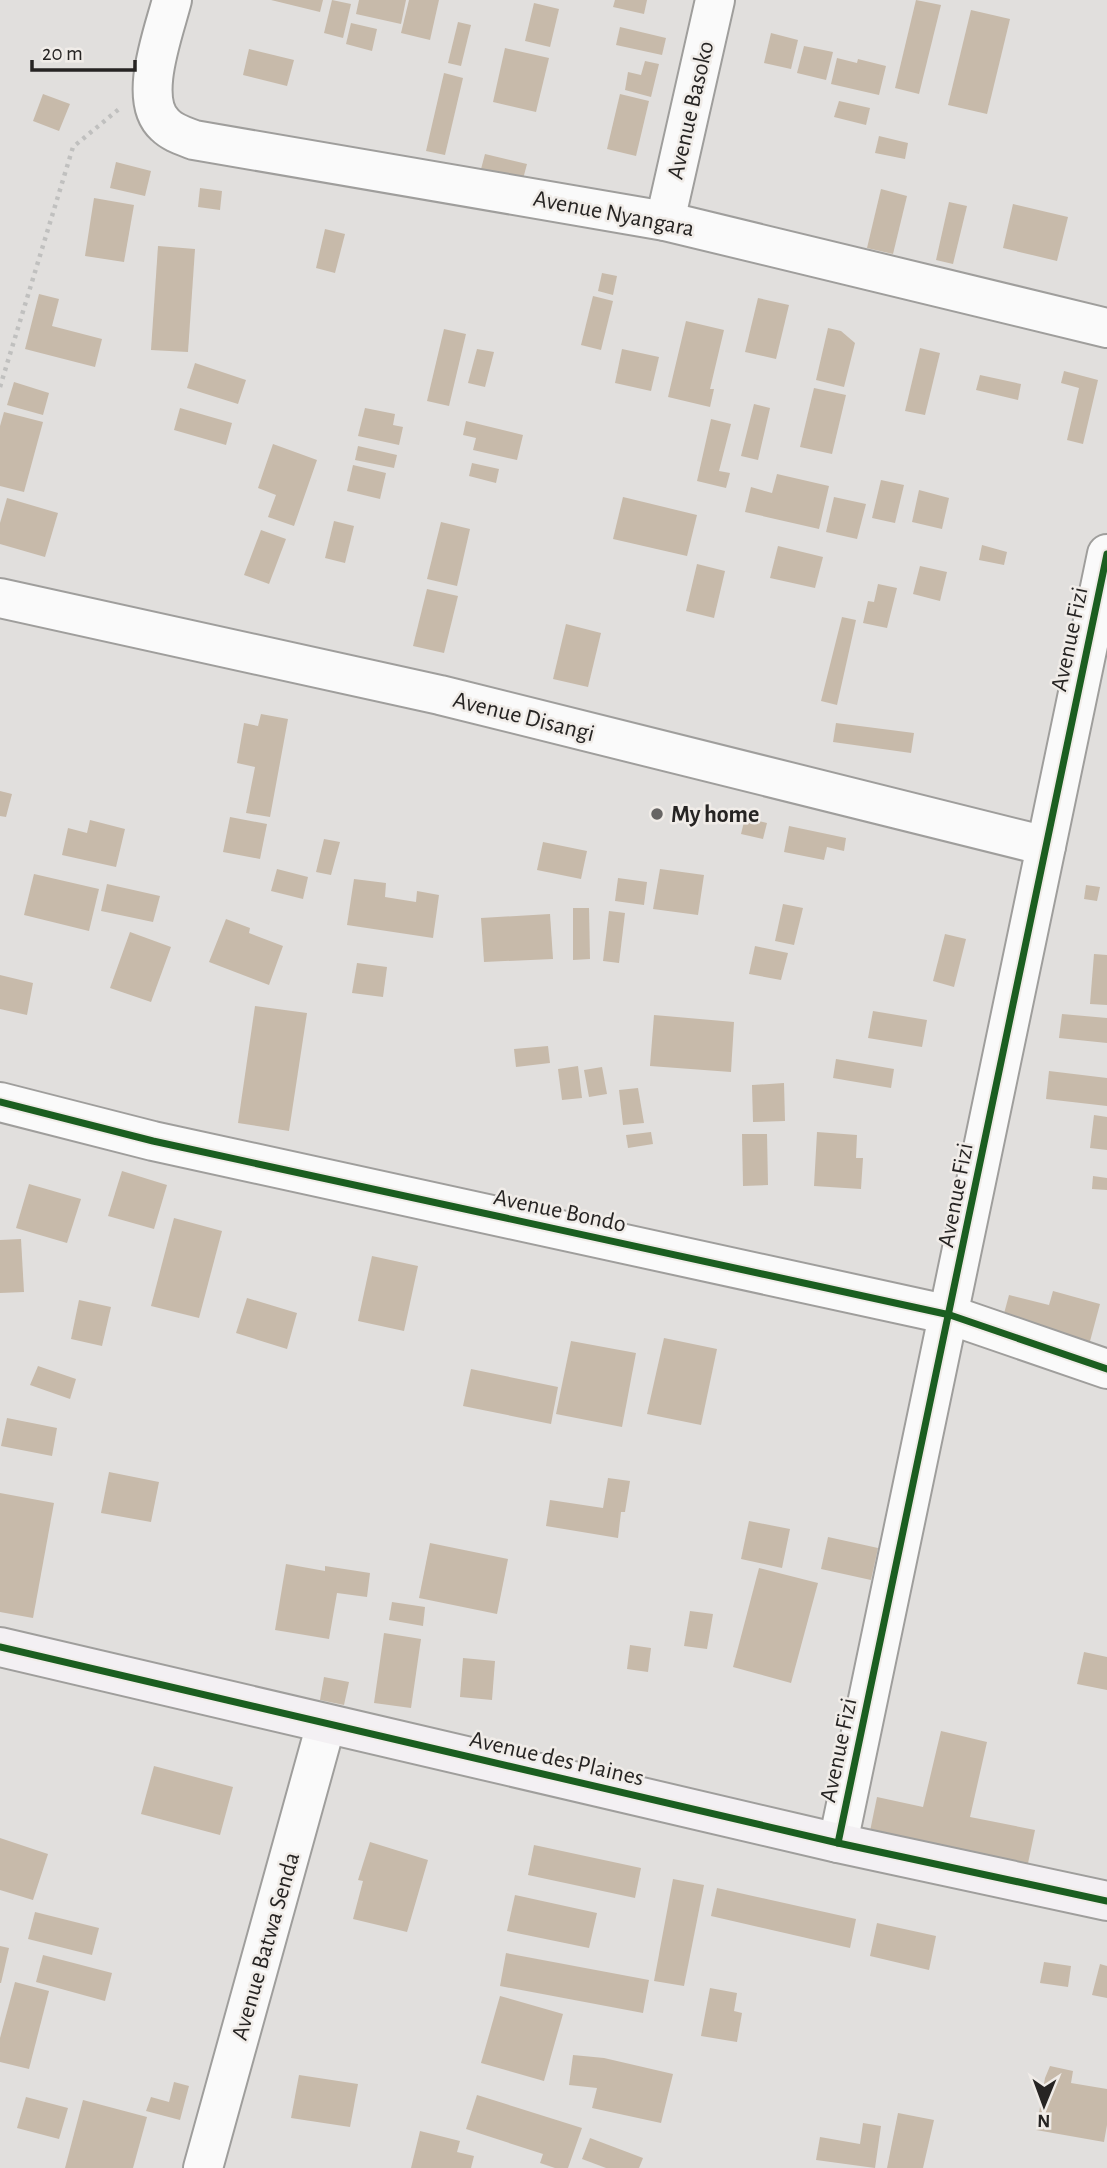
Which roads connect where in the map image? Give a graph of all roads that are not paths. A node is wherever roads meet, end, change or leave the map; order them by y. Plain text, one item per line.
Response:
1 (172, 0) edge
2 (715, 0) edge
3 (665, 221) junction
4 (1107, 328) edge
5 (1107, 554) edge
6 (0, 598) edge
7 (1045, 846) junction
8 (0, 1102) edge
9 (950, 1315) junction
10 (1107, 1370) edge
11 (0, 1647) edge
12 (327, 1724) junction
13 (838, 1843) junction
14 (1107, 1901) edge
15 (203, 2168) edge

1 - 3 street, Avenue Nyangara
2 - 3 street, Avenue Basoko
3 - 4 street, Avenue Nyangara
5 - 7 street, Avenue Fizi
6 - 7 street, Avenue Disangi
7 - 9 street, Avenue Fizi
8 - 9 street, Avenue Bondo
9 - 10 street, Avenue Bondo
9 - 13 street, Avenue Fizi
11 - 12 street, Avenue des Plaines
12 - 13 street, Avenue des Plaines
12 - 15 street, Avenue Batwa Senda
13 - 14 street, Avenue des Plaines

